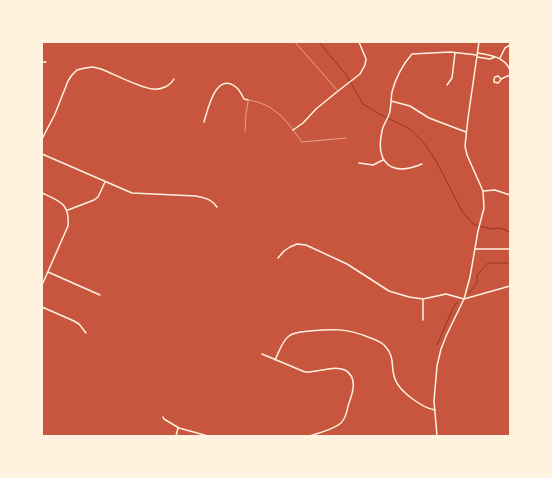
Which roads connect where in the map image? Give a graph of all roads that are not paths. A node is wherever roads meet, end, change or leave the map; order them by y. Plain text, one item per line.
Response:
1 (295, 42) edge
2 (359, 42) edge
3 (479, 42) edge
4 (510, 44) edge
5 (455, 53) junction
6 (477, 55) junction
7 (495, 57) junction
8 (500, 58) junction
9 (42, 62) edge
10 (46, 62) dead end
11 (510, 70) edge
12 (510, 75) edge
13 (500, 78) dead end
14 (174, 79) dead end
15 (447, 85) dead end
16 (338, 91) junction
17 (248, 100) junction
18 (391, 101) junction
19 (204, 122) dead end
20 (293, 130) junction
21 (245, 132) dead end
22 (466, 132) junction
23 (346, 138) dead end
24 (42, 139) edge
25 (42, 154) edge
26 (383, 160) junction
27 (359, 163) dead end
28 (422, 164) dead end
29 (105, 182) junction
30 (483, 191) junction
31 (42, 193) edge
32 (510, 195) edge
33 (217, 207) dead end
34 (68, 211) junction
35 (475, 249) junction
36 (510, 249) edge
37 (278, 258) dead end
38 (48, 272) junction
39 (42, 285) edge
40 (510, 286) edge
41 (100, 295) dead end
42 (423, 299) junction
43 (464, 299) junction
44 (42, 307) edge
45 (423, 320) dead end
46 (86, 333) dead end
47 (262, 354) dead end
48 (276, 360) junction
49 (435, 410) junction
50 (163, 417) dead end
51 (179, 428) junction
52 (176, 436) edge
53 (208, 436) edge
54 (309, 436) edge
55 (437, 436) edge

1 - 16 lane
2 - 16 street
3 - 6 street
4 - 8 street
5 - 6 street
5 - 15 street
5 - 18 street
6 - 7 street
6 - 7 street
6 - 22 street
7 - 8 street
8 - 11 street
9 - 10 street
12 - 13 street
14 - 24 street
16 - 20 street
17 - 19 street
17 - 20 lane
17 - 21 lane
18 - 22 street
18 - 26 street
20 - 23 lane
22 - 30 street
25 - 29 street
26 - 27 street
26 - 28 street
29 - 33 street
29 - 34 street
30 - 32 street
30 - 35 street
31 - 34 street
34 - 38 street
35 - 36 street
35 - 43 street
37 - 42 street
38 - 39 street
38 - 41 street
40 - 43 street
42 - 43 street
42 - 45 street
43 - 49 street
44 - 46 street
47 - 48 street
48 - 49 street
48 - 54 street
49 - 55 street
50 - 51 street
51 - 52 street
51 - 53 street

